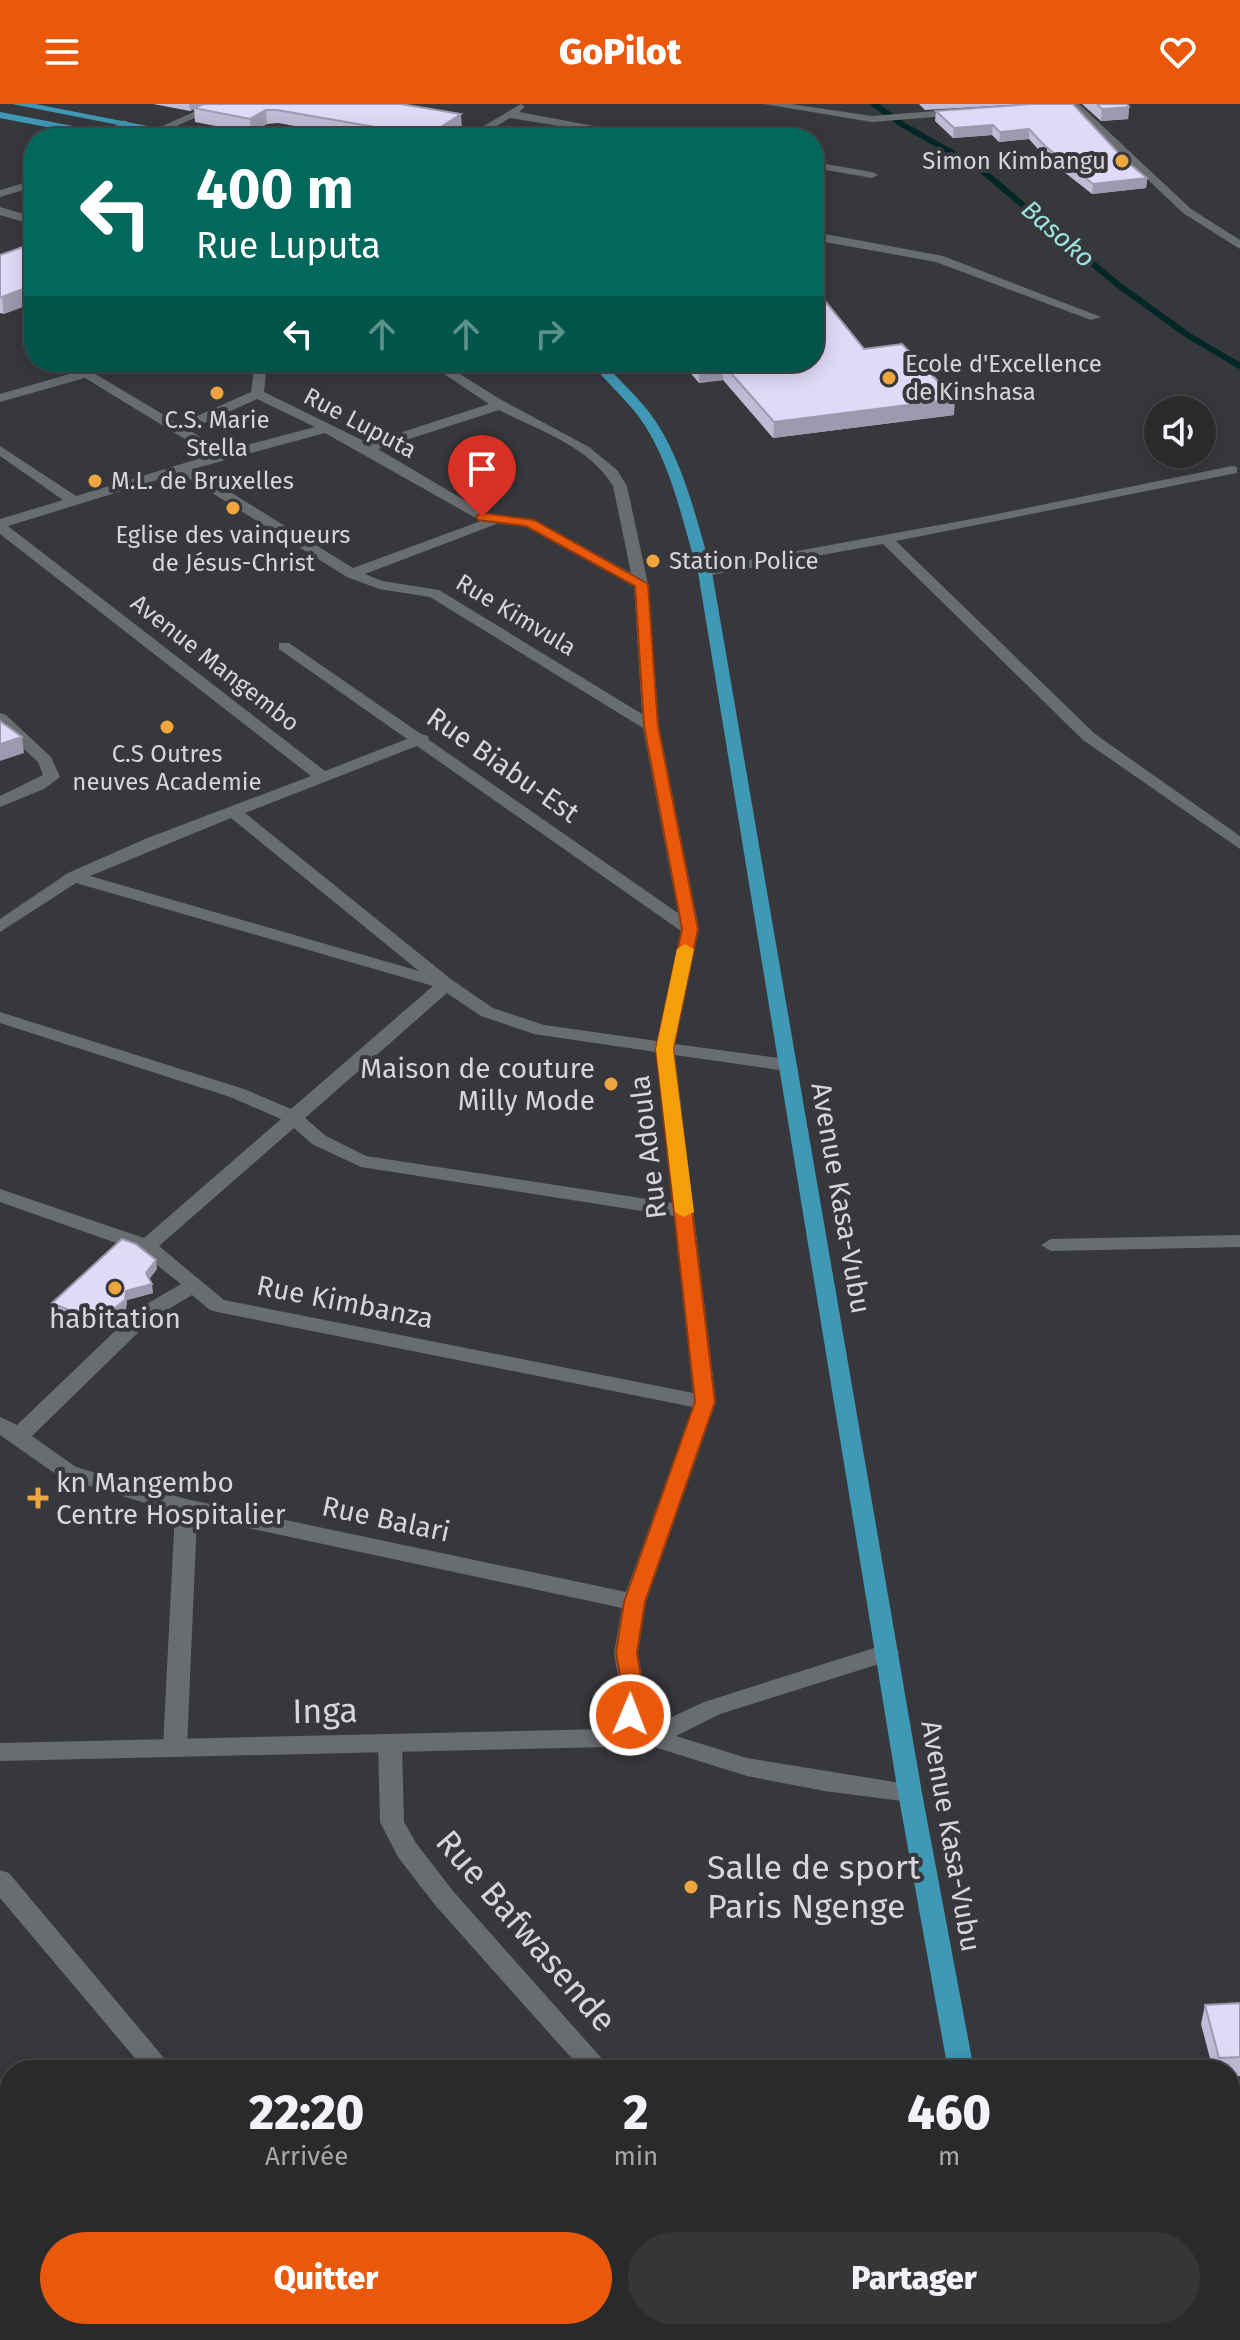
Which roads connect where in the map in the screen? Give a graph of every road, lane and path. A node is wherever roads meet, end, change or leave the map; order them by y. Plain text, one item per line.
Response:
1 (17, 104) edge
2 (221, 104) edge
3 (525, 104) edge
4 (769, 104) edge
5 (1074, 105) edge
6 (1059, 106) edge
7 (971, 112) edge
8 (509, 114) junction
9 (0, 115) edge
10 (124, 123) junction
11 (61, 128) edge
12 (117, 128) edge
13 (149, 128) edge
14 (164, 128) edge
15 (486, 128) edge
16 (592, 128) edge
17 (824, 167) edge
18 (872, 175) dead end
19 (24, 186) edge
20 (0, 194) edge
21 (0, 211) edge
22 (24, 218) edge
23 (824, 238) edge
24 (1240, 245) edge
25 (1095, 317) dead end
26 (260, 372) edge
27 (448, 372) edge
28 (605, 372) edge
29 (257, 394) junction
30 (0, 398) edge
31 (500, 405) junction
32 (328, 428) junction
33 (177, 430) junction
34 (367, 448) junction
35 (0, 450) edge
36 (222, 456) junction
37 (183, 469) junction
38 (1232, 470) dead end
39 (74, 501) junction
40 (494, 521) junction
41 (0, 526) edge
42 (886, 539) junction
43 (705, 572) junction
44 (352, 574) junction
45 (641, 584) junction
46 (284, 646) dead end
47 (0, 718) edge
48 (651, 726) junction
49 (422, 739) junction
50 (324, 778) junction
51 (0, 802) edge
52 (234, 812) junction
53 (1240, 844) edge
54 (74, 877) junction
55 (4, 919) edge
56 (690, 929) junction
57 (446, 984) junction
58 (0, 1017) edge
59 (665, 1049) junction
60 (786, 1065) junction
61 (293, 1117) junction
62 (0, 1195) edge
63 (684, 1211) junction
64 (1240, 1241) edge
65 (1051, 1245) dead end
66 (146, 1247) junction
67 (192, 1286) junction
68 (705, 1402) junction
69 (10, 1430) edge
70 (186, 1507) junction
71 (634, 1602) junction
72 (887, 1653) junction
73 (639, 1736) junction
74 (390, 1744) junction
75 (175, 1747) junction
76 (0, 1752) edge
77 (910, 1793) junction
78 (0, 1880) edge
79 (153, 2060) edge
80 (590, 2060) edge
81 (959, 2060) edge

1 - 10 main road
2 - 14 street
3 - 8 street
4 - 7 street
5 - 6 street
5 - 24 street
8 - 15 street
8 - 16 street
9 - 11 main road
10 - 12 street
10 - 13 main road
17 - 18 street
19 - 20 street
21 - 22 street
23 - 25 street
26 - 29 street
27 - 31 street, Rue Adoula
28 - 43 main road, Avenue Kasa-Vubu
29 - 32 street, Rue Luputa
29 - 33 street
30 - 33 street
31 - 34 street
31 - 45 street, Rue Adoula
32 - 34 street, Rue Luputa
32 - 36 street
33 - 36 street
34 - 40 street, Rue Luputa
35 - 39 street
36 - 37 street
37 - 39 street
37 - 44 street, Rue Kimvula
38 - 42 street
39 - 41 street
40 - 44 street
40 - 45 street, Rue Luputa
41 - 50 street, Avenue Mangembo
42 - 43 street
42 - 53 street
43 - 60 main road, Avenue Kasa-Vubu
44 - 48 street, Rue Kimvula
45 - 48 street, Rue Adoula
46 - 49 street, Rue Biabu-Est
47 - 51 street
48 - 56 street, Rue Adoula
49 - 50 street
49 - 56 street, Rue Biabu-Est
50 - 52 street
52 - 54 street
52 - 57 street
54 - 55 street
54 - 57 street
56 - 59 street, Rue Adoula
57 - 59 street
57 - 61 street
58 - 61 street
59 - 60 street
59 - 63 street, Rue Adoula
60 - 72 main road, Avenue Kasa-Vubu
61 - 63 street
61 - 66 street
62 - 66 street, Rue Kimbanza
63 - 68 street, Rue Adoula
64 - 65 street
66 - 67 street, Rue Kimbanza
67 - 68 street, Rue Kimbanza
67 - 69 street
68 - 71 street, Rue Adoula
69 - 70 street, Rue Balari
70 - 71 street, Rue Balari
70 - 75 street
71 - 73 street, Rue Adoula
72 - 73 street, Inga
72 - 77 main road, Avenue Kasa-Vubu
73 - 74 street, Inga
73 - 77 street, Inga
74 - 75 street, Inga
74 - 80 street, Rue Bafwasende
75 - 76 street, Inga
77 - 81 main road, Avenue Kasa-Vubu
78 - 79 street

